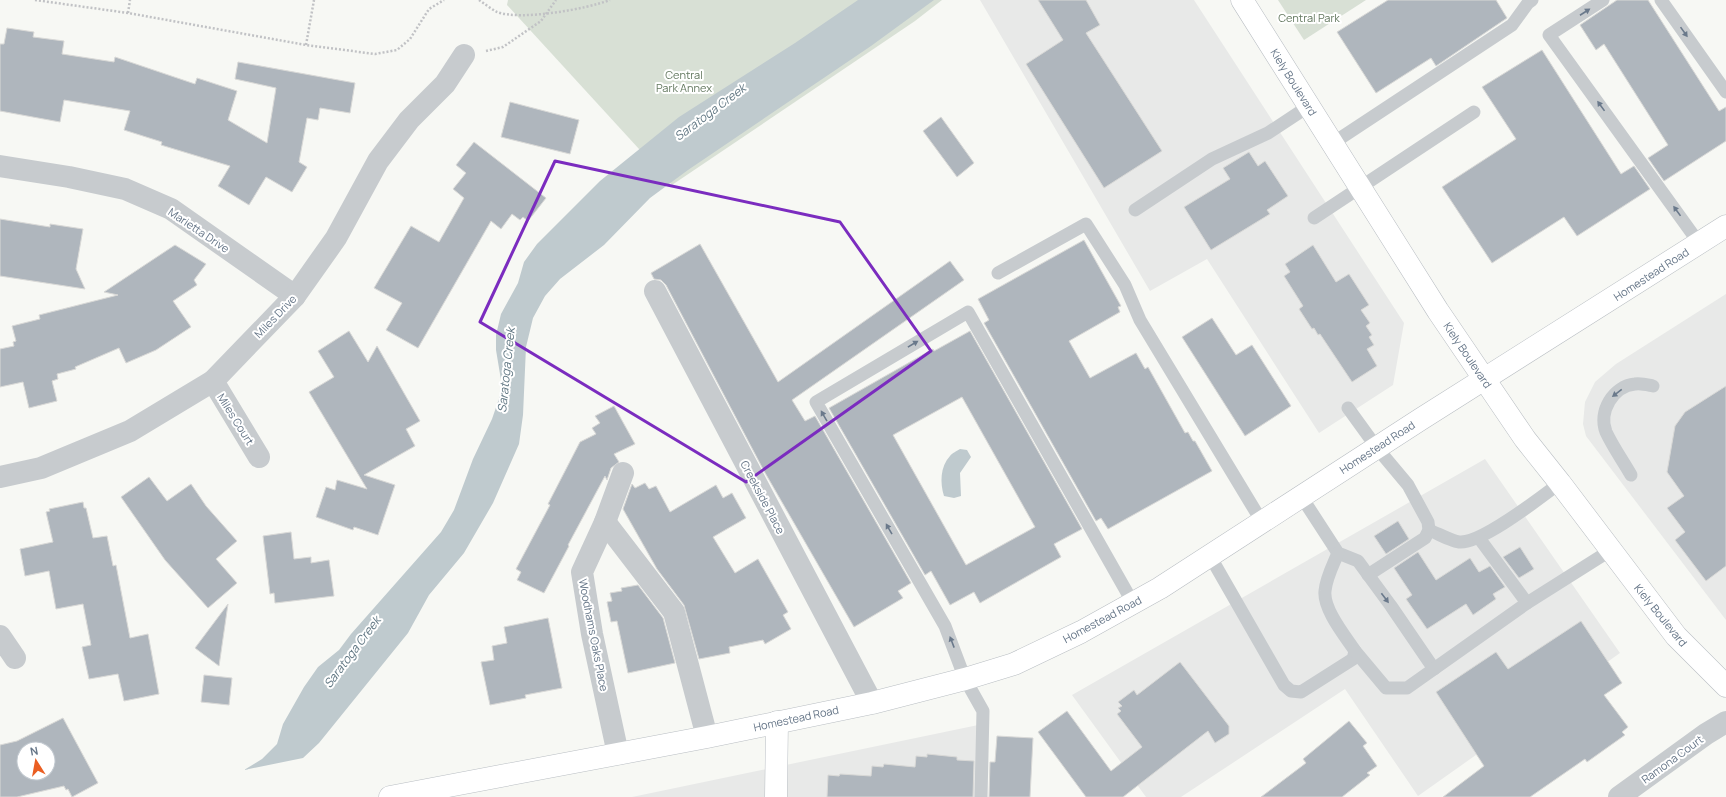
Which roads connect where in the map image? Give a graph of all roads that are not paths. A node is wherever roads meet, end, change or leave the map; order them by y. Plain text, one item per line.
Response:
1 (1242, 0) edge
2 (1532, 0) edge
3 (1603, 0) edge
4 (1661, 0) edge
5 (464, 55) road end
6 (1726, 92) edge
7 (1309, 106) junction
8 (1474, 112) dead end
9 (1332, 143) junction
10 (0, 166) edge
11 (1360, 187) junction
12 (1135, 210) dead end
13 (1314, 218) dead end
14 (1726, 226) edge
15 (1700, 243) junction
16 (998, 273) dead end
17 (655, 291) dead end
18 (295, 296) junction
19 (1484, 379) junction
20 (213, 380) junction
21 (1653, 386) dead end
22 (1348, 408) dead end
23 (1377, 448) junction
24 (259, 457) dead end
25 (623, 473) dead end
26 (1631, 475) dead end
27 (0, 477) edge
28 (1560, 483) junction
29 (1301, 496) junction
30 (605, 522) junction
31 (1262, 522) junction
32 (1429, 530) junction
33 (1479, 538) junction
34 (1611, 550) junction
35 (1338, 553) junction
36 (1210, 556) junction
37 (1368, 575) junction
38 (1133, 603) junction
39 (1527, 603) junction
40 (0, 636) edge
41 (1355, 651) junction
42 (16, 658) dead end
43 (1434, 669) junction
44 (965, 679) junction
45 (1726, 686) edge
46 (872, 703) junction
47 (777, 722) junction
48 (1726, 722) edge
49 (707, 737) junction
50 (618, 754) junction
51 (390, 797) edge
52 (776, 797) edge
53 (981, 797) edge
54 (1619, 797) edge

1 - 7 main road, Kiely Boulevard
2 - 9 lane
15 -> 3 lane
4 -> 6 lane
5 - 18 street, Miles Drive
7 - 9 main road, Kiely Boulevard
7 - 12 lane
8 - 11 lane
9 - 11 main road, Kiely Boulevard
10 - 18 street, Marietta Drive
11 - 13 lane
11 - 19 main road, Kiely Boulevard
14 - 15 main road, Homestead Road
15 - 19 main road, Homestead Road
16 - 31 lane
17 - 46 street, Creekside Place
18 - 20 street, Miles Drive
19 - 23 main road, Homestead Road
19 - 28 main road, Kiely Boulevard
20 - 24 street, Miles Court
20 - 27 street, Miles Drive
21 -> 26 lane
22 - 23 lane
23 - 29 main road, Homestead Road
23 - 32 lane
25 - 30 street, Woodhams Oaks Place
28 - 33 lane
28 - 34 main road, Kiely Boulevard
29 - 31 main road, Homestead Road
29 - 35 lane
30 - 49 street
30 - 50 street, Woodhams Oaks Place
31 - 36 main road, Homestead Road
32 - 33 lane
32 - 37 lane
33 - 39 lane
34 - 39 lane
34 - 45 main road, Kiely Boulevard
35 - 37 lane
35 - 41 lane
36 - 38 main road, Homestead Road
36 - 41 lane
37 -> 43 lane
38 - 44 main road, Homestead Road
44 -> 38 lane
39 - 43 lane
40 - 42 street
41 - 43 lane
44 - 46 main road, Homestead Road
44 - 53 lane
46 - 47 main road, Homestead Road
47 - 49 main road, Homestead Road
47 - 52 main road
48 - 54 street, Ramona Court
49 - 50 main road, Homestead Road
50 - 51 main road, Homestead Road

